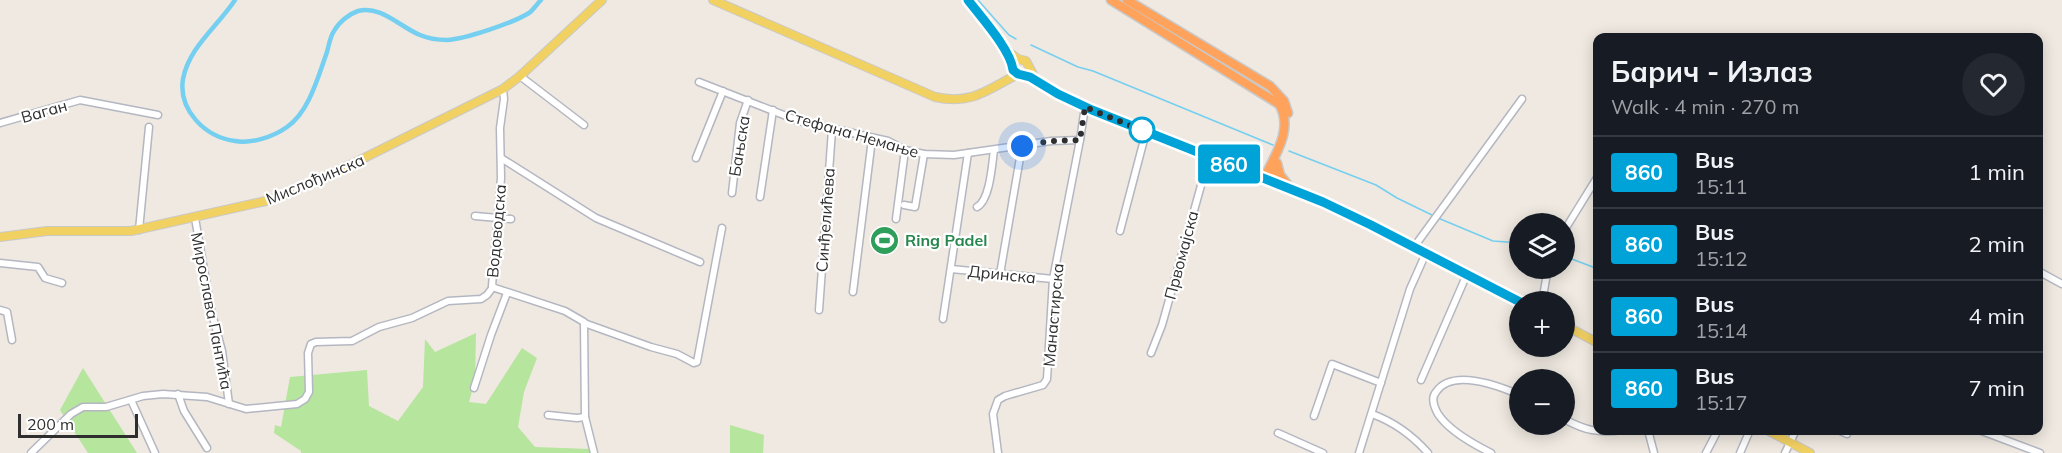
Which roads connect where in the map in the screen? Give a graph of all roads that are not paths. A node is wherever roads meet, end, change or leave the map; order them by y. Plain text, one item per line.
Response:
1 (602, 0) edge
2 (713, 0) edge
3 (968, 0) edge
4 (1103, 0) edge
5 (1112, 0) edge
6 (1127, 0) edge
7 (1141, 0) edge
8 (1140, 18) junction
9 (1161, 20) junction
10 (1015, 64) junction
11 (1029, 66) junction
12 (1021, 74) junction
13 (520, 76) junction
14 (1036, 80) junction
15 (699, 82) dead end
16 (1000, 86) junction
17 (503, 89) junction
18 (723, 91) junction
19 (1522, 99) dead end
20 (748, 100) junction
21 (1085, 107) junction
22 (772, 110) junction
23 (158, 115) dead end
24 (0, 123) edge
25 (584, 125) dead end
26 (149, 127) dead end
27 (832, 130) junction
28 (1146, 132) junction
29 (872, 139) junction
30 (1080, 140) junction
31 (902, 146) junction
32 (1022, 146) junction
33 (994, 150) junction
34 (968, 153) junction
35 (924, 154) junction
36 (1209, 157) junction
37 (501, 158) junction
38 (696, 158) dead end
39 (1277, 162) junction
40 (1267, 179) junction
41 (1593, 184) edge
42 (1291, 189) junction
43 (732, 193) dead end
44 (760, 197) dead end
45 (904, 205) dead end
46 (977, 207) dead end
47 (1575, 213) edge
48 (475, 216) dead end
49 (497, 217) junction
50 (195, 218) junction
51 (511, 219) dead end
52 (896, 219) dead end
53 (722, 228) dead end
54 (139, 230) junction
55 (1120, 231) dead end
56 (0, 237) edge
57 (1414, 247) junction
58 (1426, 253) junction
59 (700, 262) dead end
60 (0, 263) edge
61 (951, 269) junction
62 (1000, 274) junction
63 (1467, 274) junction
64 (2043, 274) edge
65 (1053, 279) junction
66 (62, 283) dead end
67 (2062, 284) edge
68 (493, 287) junction
69 (853, 292) dead end
70 (507, 293) junction
71 (1509, 296) edge
72 (0, 310) edge
73 (819, 310) dead end
74 (943, 319) dead end
75 (584, 323) junction
76 (1575, 330) edge
77 (1593, 339) edge
78 (12, 340) dead end
79 (1151, 353) dead end
80 (1421, 381) dead end
81 (1381, 382) junction
82 (474, 388) dead end
83 (1509, 391) edge
84 (178, 394) junction
85 (131, 400) junction
86 (229, 404) junction
87 (1371, 414) junction
88 (548, 415) dead end
89 (1314, 416) dead end
90 (585, 417) junction
91 (1575, 425) edge
92 (1593, 431) edge
93 (1278, 433) dead end
94 (1649, 435) edge
95 (1715, 435) edge
96 (1748, 435) edge
97 (1775, 435) edge
98 (1992, 435) edge
99 (1794, 447) edge
100 (207, 448) dead end
101 (31, 453) edge
102 (155, 453) edge
103 (594, 453) edge
104 (998, 453) edge
105 (1323, 453) edge
106 (1359, 453) edge
107 (1428, 453) edge
108 (1491, 453) edge
109 (1654, 453) edge
110 (1706, 453) edge
111 (1740, 453) edge
112 (1785, 453) edge
113 (1810, 453) edge
114 (2040, 453) edge

1 - 13 main road, Мислођинска
2 - 16 main road
3 - 10 main road
4 - 8 highway
5 - 8 highway
6 - 9 highway
7 - 9 highway
8 - 40 highway
9 - 39 highway
10 - 11 main road
10 - 12 main road
10 - 16 main road
11 - 12 main road
11 - 14 main road
12 - 14 main road
12 - 16 main road
13 - 17 main road, Мислођинска
13 - 25 street
14 - 21 main road
15 - 18 street, Стефана Немање
17 - 37 street, Водоводска
17 - 50 main road, Мислођинска
18 - 20 street, Стефана Немање
18 - 38 street
19 - 57 street
20 - 22 street, Стефана Немање
20 - 43 street, Бањска
21 - 28 main road
21 - 30 street, Манастирска
22 - 27 street, Стефана Немање
22 - 44 street
23 - 24 street, Ваган
26 - 54 street
27 - 29 street, Стефана Немање
27 - 73 street, Синђелићева
28 - 36 main road
28 - 55 street
29 - 31 street, Стефана Немање
29 - 69 street
30 - 32 street, Стефана Немање
30 - 65 street, Манастирска
31 - 35 street, Стефана Немање
31 - 52 street
32 - 33 street, Стефана Немање
32 - 62 street
33 - 34 street, Стефана Немање
33 - 46 street
34 - 35 street, Стефана Немање
34 - 61 street
35 - 45 street
36 - 40 main road
36 - 79 street, Првомајска
37 - 49 street, Водоводска
37 - 59 street
39 - 40 highway
39 - 42 highway
40 - 42 main road
41 - 47 street
42 - 57 main road
48 - 49 street
49 - 51 street
49 - 68 street, Водоводска
50 - 54 main road, Мислођинска
50 - 86 street, Мирослава Пантића
53 - 75 street, Водоводска
54 - 56 main road, Мислођинска
57 - 58 main road
58 - 63 main road
58 - 81 street
60 - 66 street
61 - 62 street, Дринска
61 - 74 street
62 - 65 street, Дринска
63 - 71 main road
63 - 80 street
64 - 67 street
65 - 104 street, Манастирска
68 - 70 street, Водоводска
68 - 86 street
70 - 75 street, Водоводска
70 - 82 street
72 - 78 street
75 - 90 street
76 - 77 main road
81 - 87 street
81 - 89 street
83 - 108 street
84 - 85 street
84 - 86 street
84 - 100 street
85 - 101 street
85 - 102 street
87 - 106 street
87 - 107 street
88 - 90 street
90 - 103 street
91 - 92 street
93 - 105 street
94 - 109 street
95 - 110 street
96 - 111 street
97 - 99 main road
98 - 114 street
99 - 112 street
99 - 113 main road

